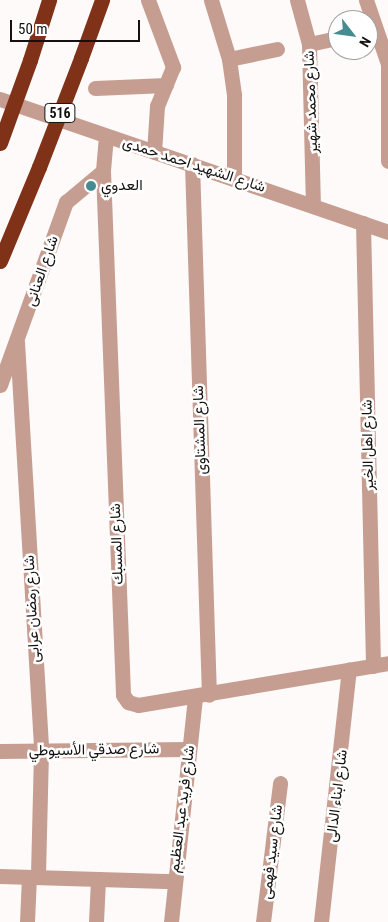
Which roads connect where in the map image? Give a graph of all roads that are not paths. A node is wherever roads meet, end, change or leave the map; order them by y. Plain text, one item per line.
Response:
1 (49, 0) edge
2 (102, 0) edge
3 (148, 0) edge
4 (211, 0) edge
5 (297, 0) edge
6 (366, 0) edge
7 (328, 40) edge
8 (309, 44) junction
9 (277, 49) dead end
10 (229, 58) junction
11 (388, 64) edge
12 (166, 85) junction
13 (95, 88) dead end
14 (0, 99) edge
15 (106, 136) junction
16 (0, 143) edge
17 (154, 152) junction
18 (388, 161) edge
19 (192, 164) junction
20 (104, 171) junction
21 (234, 178) junction
22 (313, 205) junction
23 (363, 223) junction
24 (388, 232) edge
25 (0, 261) edge
26 (17, 342) junction
27 (0, 385) edge
28 (388, 663) edge
29 (373, 666) junction
30 (349, 670) junction
31 (202, 696) junction
32 (188, 749) junction
33 (0, 751) edge
34 (41, 752) junction
35 (280, 783) dead end
36 (0, 876) edge
37 (34, 877) junction
38 (98, 879) junction
39 (173, 881) junction
40 (27, 922) edge
41 (96, 922) edge
42 (171, 922) edge
43 (263, 922) edge
44 (321, 922) edge

1 - 16 highway, bridge
2 - 25 highway, 516, bridge
3 - 12 street
4 - 10 street
5 - 8 street, شارع محمد شهير
6 - 11 street
7 - 8 street
8 - 22 street, شارع محمد شهير
9 - 10 street
10 - 21 street
11 - 18 street
12 - 13 street
12 - 17 street
14 - 15 street, شارع الشهيد احمد حمدى
15 - 17 street, شارع الشهيد احمد حمدى
15 - 20 street, شارع المسبك
17 - 19 street, شارع الشهيد احمد حمدى
19 - 21 street, شارع الشهيد احمد حمدى
19 - 31 street, شارع المشتاوى
20 - 26 street, شارع العنانى
20 - 31 street, شارع المسبك
21 - 22 street, شارع الشهيد احمد حمدى
22 - 23 street, شارع الشهيد احمد حمدى
23 - 24 street, شارع الشهيد احمد حمدى
23 - 29 street, شارع اهل الخير
26 - 27 street, شارع العنانى
26 - 34 street, شارع رمضان عرابى
28 - 29 street, شارع المسبك
29 - 30 street, شارع المسبك
30 - 31 street, شارع المسبك
30 - 44 street, شارع ابناء الدالى
31 - 32 street, شارع فريد عبد العظيم
32 - 34 street, شارع صدقي الأسيوطي
32 - 39 street, شارع فريد عبد العظيم
33 - 34 street, شارع صدقي الأسيوطي
34 - 37 street, شارع رمضان عرابى
35 - 43 street, شارع سيد فهمى
36 - 37 street
37 - 38 street
37 - 40 street, شارع رمضان عرابى
38 - 39 street
38 - 41 street
39 - 42 street, شارع فريد عبد العظيم

